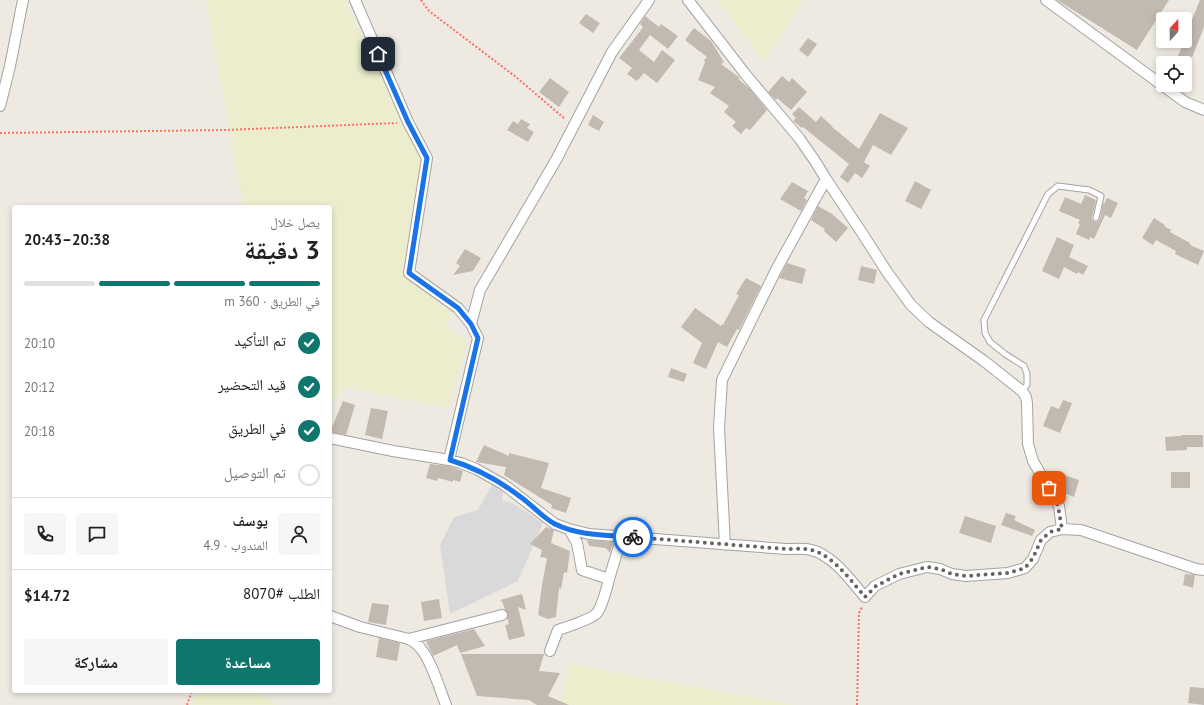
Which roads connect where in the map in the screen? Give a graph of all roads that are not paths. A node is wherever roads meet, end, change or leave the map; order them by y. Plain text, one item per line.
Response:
1 (23, 0) edge
2 (355, 0) edge
3 (649, 0) edge
4 (688, 0) edge
5 (1046, 0) edge
6 (0, 106) edge
7 (1204, 110) edge
8 (826, 179) junction
9 (1096, 218) dead end
10 (471, 324) junction
11 (1022, 391) junction
12 (332, 438) edge
13 (450, 460) junction
14 (569, 529) junction
15 (1062, 529) junction
16 (622, 536) junction
17 (725, 545) junction
18 (1204, 570) edge
19 (609, 579) junction
20 (502, 615) dead end
21 (332, 617) edge
22 (409, 639) junction
23 (550, 651) dead end
24 (446, 705) edge

1 - 6 street
2 - 10 street
3 - 10 street
4 - 8 street
5 - 7 street
8 - 11 street
8 - 17 street
9 - 11 lane
10 - 13 street
11 - 15 street
12 - 13 street
13 - 14 street
14 - 16 street
14 - 19 street
15 - 17 street
15 - 18 street
16 - 17 street
16 - 19 street
19 - 23 street
20 - 22 street
21 - 22 street
22 - 24 street

